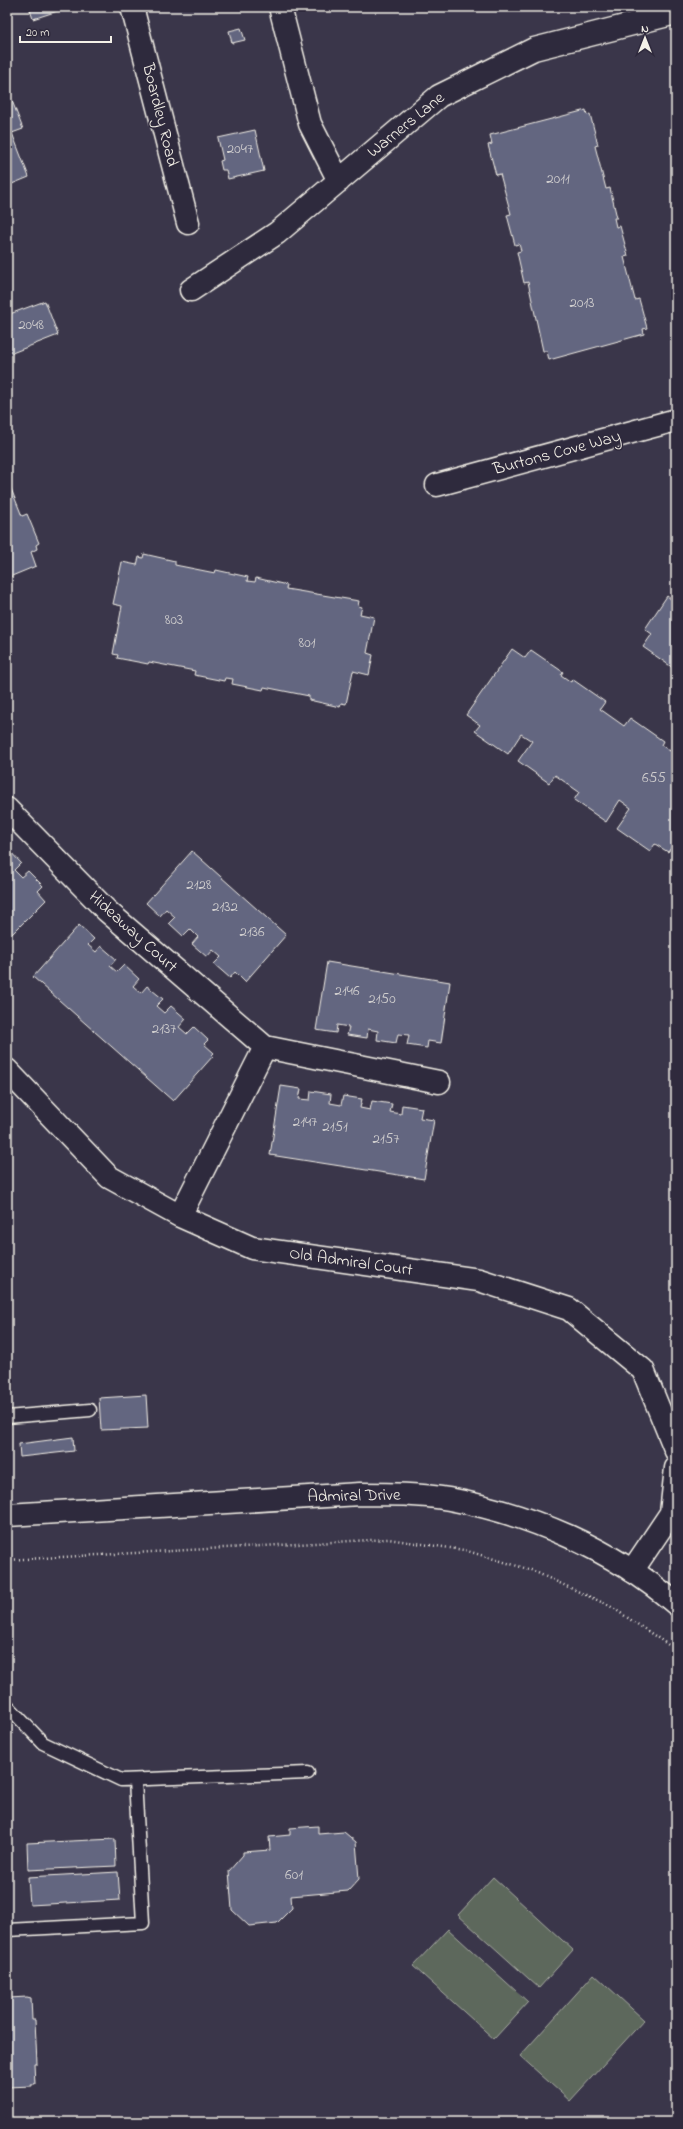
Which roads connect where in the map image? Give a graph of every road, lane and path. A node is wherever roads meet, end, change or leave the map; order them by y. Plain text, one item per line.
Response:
1 (132, 7) edge
2 (280, 7) edge
3 (676, 13) edge
4 (339, 181) junction
5 (188, 223) dead end
6 (191, 290) dead end
7 (676, 420) edge
8 (437, 485) dead end
9 (7, 809) edge
10 (265, 1047) junction
11 (7, 1070) edge
12 (439, 1082) dead end
13 (180, 1216) junction
14 (90, 1410) dead end
15 (7, 1417) edge
16 (676, 1451) edge
17 (676, 1468) edge
18 (7, 1515) edge
19 (7, 1560) edge
20 (632, 1571) junction
21 (676, 1604) edge
22 (676, 1650) edge
23 (7, 1705) edge
24 (308, 1773) dead end
25 (135, 1780) junction
26 (7, 1930) edge

1 - 5 street, Boardley Road
2 - 4 street
3 - 4 street, Warners Lane
4 - 6 street, Warners Lane
7 - 8 street, Burtons Cove Way
9 - 10 street, Hideaway Court
10 - 12 street, Hideaway Court
10 - 13 street
11 - 13 street, Old Admiral Court
13 - 16 street, Old Admiral Court
14 - 15 lane
17 - 20 street
18 - 20 street, Admiral Drive
19 - 22 path
20 - 21 street, Admiral Drive
23 - 25 lane
24 - 25 lane
25 - 26 lane

